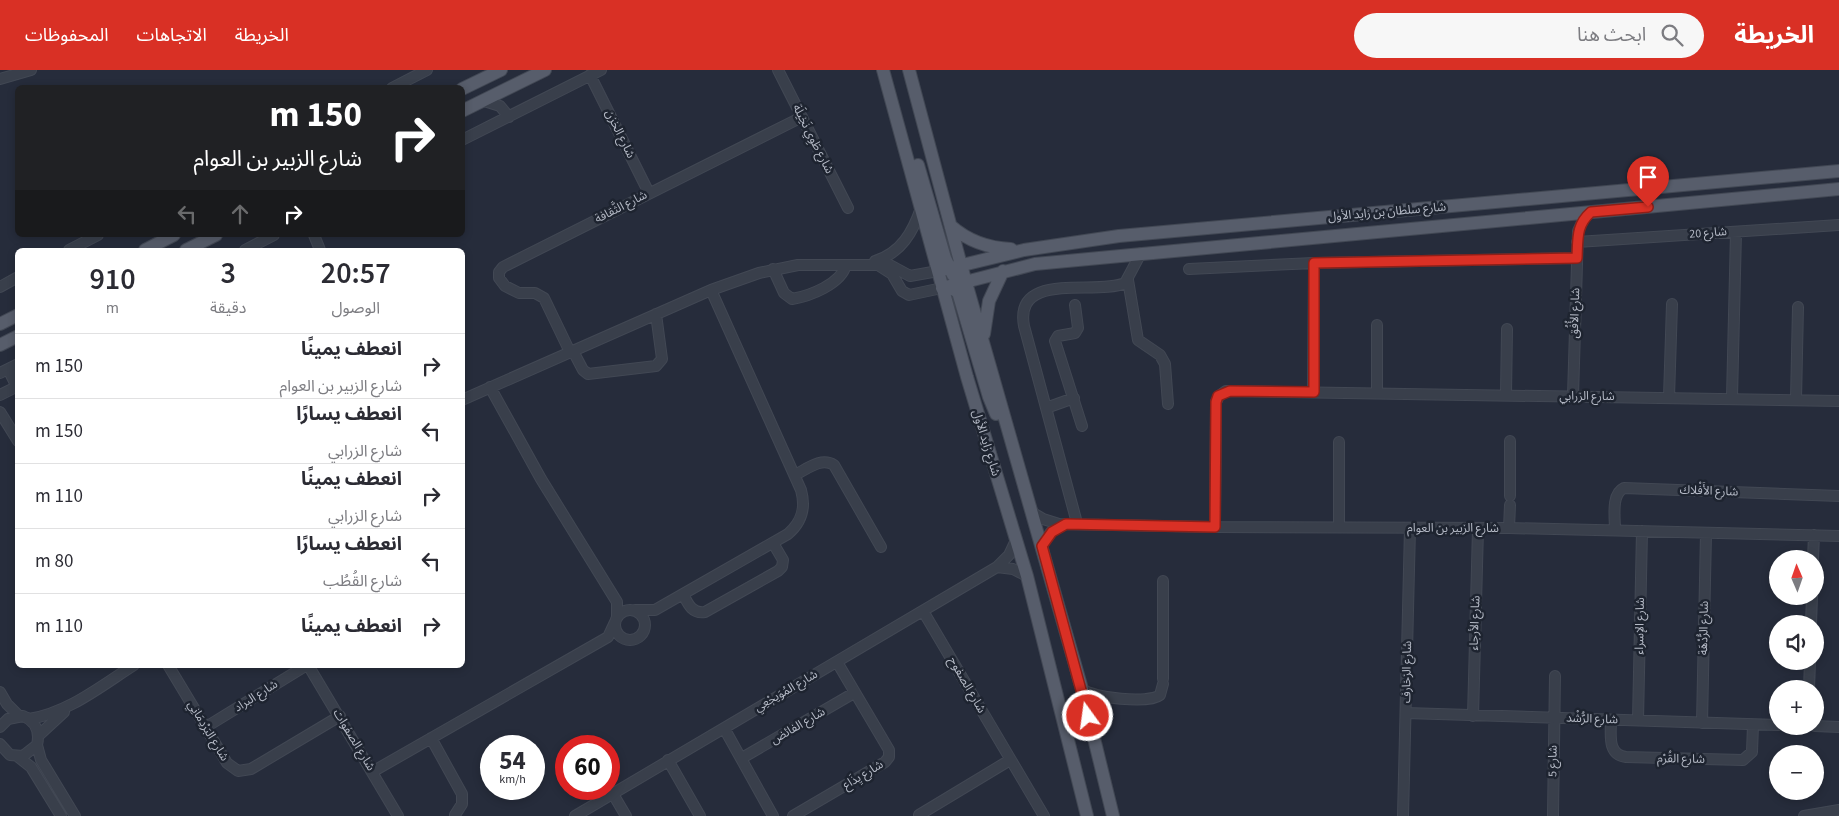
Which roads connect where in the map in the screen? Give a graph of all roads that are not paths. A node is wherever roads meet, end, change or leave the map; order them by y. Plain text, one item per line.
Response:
1 (31, 70) edge
2 (428, 70) edge
3 (502, 70) edge
4 (545, 70) edge
5 (601, 70) edge
6 (778, 70) edge
7 (883, 70) edge
8 (903, 70) edge
9 (909, 70) edge
10 (4, 75) edge
11 (590, 76) junction
12 (406, 84) edge
13 (914, 86) junction
14 (465, 88) edge
15 (510, 88) junction
16 (484, 101) junction
17 (465, 110) edge
18 (507, 114) junction
19 (802, 117) junction
20 (900, 130) junction
21 (465, 138) edge
22 (1839, 171) edge
23 (1839, 189) edge
24 (649, 193) junction
25 (1527, 200) junction
26 (848, 208) dead end
27 (921, 208) junction
28 (1591, 212) junction
29 (1560, 215) junction
30 (1454, 225) junction
31 (1839, 225) edge
32 (951, 226) junction
33 (1578, 231) junction
34 (1736, 232) junction
35 (94, 237) edge
36 (170, 237) edge
37 (212, 237) edge
38 (270, 237) edge
39 (1578, 242) junction
40 (73, 248) edge
41 (148, 248) edge
42 (190, 248) edge
43 (249, 248) edge
44 (1024, 250) junction
45 (1141, 253) junction
46 (1110, 256) junction
47 (1577, 258) junction
48 (875, 261) junction
49 (1314, 263) junction
50 (846, 265) junction
51 (949, 268) junction
52 (773, 269) junction
53 (1189, 269) dead end
54 (1003, 271) junction
55 (1128, 277) junction
56 (15, 279) edge
57 (966, 281) junction
58 (0, 287) edge
59 (711, 290) junction
60 (943, 290) junction
61 (1672, 304) dead end
62 (1075, 305) dead end
63 (1798, 307) dead end
64 (656, 314) junction
65 (15, 316) edge
66 (0, 324) edge
67 (1377, 325) dead end
68 (1507, 329) dead end
69 (15, 338) edge
70 (0, 345) edge
71 (984, 347) junction
72 (572, 351) junction
73 (4, 371) edge
74 (15, 386) edge
75 (15, 388) edge
76 (490, 388) junction
77 (1314, 392) junction
78 (1377, 393) junction
79 (0, 395) edge
80 (1506, 395) junction
81 (1573, 396) junction
82 (1669, 397) junction
83 (1074, 398) junction
84 (1732, 398) junction
85 (465, 399) edge
86 (1796, 400) junction
87 (1839, 401) edge
88 (1168, 404) dead end
89 (1046, 408) junction
90 (0, 412) edge
91 (1082, 426) dead end
92 (1007, 428) junction
93 (15, 436) edge
94 (1510, 441) dead end
95 (1339, 442) dead end
96 (794, 475) junction
97 (1839, 496) edge
98 (1033, 513) junction
99 (1072, 523) junction
100 (1215, 527) junction
101 (1339, 527) junction
102 (1410, 528) junction
103 (1509, 528) junction
104 (1478, 529) junction
105 (1615, 530) junction
106 (1642, 531) junction
107 (1706, 533) junction
108 (1814, 536) junction
109 (1839, 536) edge
110 (1016, 540) junction
111 (773, 543) junction
112 (1042, 546) junction
113 (881, 547) dead end
114 (1813, 550) edge
115 (997, 567) junction
116 (1027, 576) junction
117 (1163, 581) dead end
118 (683, 594) junction
119 (617, 602) junction
120 (633, 610) junction
121 (655, 610) junction
122 (923, 611) junction
123 (616, 619) junction
124 (645, 626) junction
125 (608, 637) junction
126 (623, 638) junction
127 (837, 662) junction
128 (129, 668) edge
129 (170, 668) edge
130 (303, 668) edge
131 (310, 668) edge
132 (1554, 676) dead end
133 (1082, 689) junction
134 (0, 692) edge
135 (854, 693) junction
136 (1105, 697) junction
137 (72, 704) junction
138 (1406, 713) junction
139 (340, 716) junction
140 (1088, 716) junction
141 (1473, 716) junction
142 (24, 717) junction
143 (1554, 718) junction
144 (0, 719) edge
145 (1612, 720) junction
146 (1638, 720) junction
147 (1702, 723) junction
148 (1753, 725) junction
149 (1769, 725) edge
150 (1824, 726) edge
151 (0, 727) edge
152 (1839, 727) edge
153 (206, 728) junction
154 (724, 728) junction
155 (432, 738) junction
156 (38, 741) junction
157 (0, 744) edge
158 (9, 755) edge
159 (742, 758) junction
160 (668, 760) junction
161 (1010, 760) junction
162 (372, 772) junction
163 (620, 790) edge
164 (603, 800) edge
165 (617, 800) edge
166 (1839, 810) edge
167 (456, 815) dead end
168 (919, 815) edge
169 (61, 816) edge
170 (75, 816) edge
171 (398, 816) edge
172 (575, 816) edge
173 (626, 816) edge
174 (700, 816) edge
175 (774, 816) edge
176 (793, 816) edge
177 (1044, 816) edge
178 (1087, 816) edge
179 (1113, 816) edge
180 (1403, 816) edge
181 (1553, 816) edge
182 (1804, 816) edge

1 - 10 street
2 - 12 street
3 - 14 main road
4 - 15 main road
5 - 11 street
6 - 19 street, شارع طَوِي نَخِيلَة
7 - 20 main road, شارع زايد الأول
8 - 13 main road
9 - 13 main road, شارع زايد الأول
11 - 18 street
11 - 24 street, شارع الخزن
13 - 32 main road, شارع زايد الأول
15 - 16 main road
15 - 18 street
16 - 17 main road
16 - 18 street
18 - 21 street
19 - 24 street, شارع الثَّقافة
19 - 26 street, شارع طَوِي نَخِيلَة
20 - 27 main road, شارع زايد الأول
20 - 51 main road
22 - 25 main road, شارع سلطان بن زايد الأول
23 - 28 main road, شارع سلطان بن زايد الأول
24 - 72 street, شارع الثَّقافة
25 - 30 main road
25 - 44 main road, شارع سلطان بن زايد الأول
27 - 48 street
27 - 51 main road, شارع زايد الأول
28 - 29 main road, شارع سلطان بن زايد الأول
28 - 33 street
29 - 30 main road, شارع سلطان بن زايد الأول
29 - 33 street
30 - 45 main road, شارع سلطان بن زايد الأول
31 - 34 street, شارع 20
32 - 44 main road
32 - 51 main road, شارع زايد الأول
33 - 39 street, شارع الأُفُق
34 - 39 street, شارع 20
34 - 84 street
35 - 40 street
36 - 41 main road
37 - 42 main road
38 - 43 street
39 - 47 street, شارع الأُفُق
44 - 51 main road, شارع سلطان بن زايد الأول
45 - 46 main road, شارع سلطان بن زايد الأول
45 - 55 street
46 - 54 main road, شارع سلطان بن زايد الأول
46 - 55 street
47 - 49 street
47 - 81 street, شارع الأُفُق
48 - 50 street
48 - 51 street
49 - 53 street
49 - 77 street
50 - 52 street
50 - 52 street
50 - 60 street
51 - 57 main road
51 - 60 main road, شارع زايد الأول
52 - 59 street
54 - 57 main road, شارع سلطان بن زايد الأول
54 - 71 main road
55 - 88 street
55 - 89 street
56 - 58 street
57 - 60 main road, شارع سلطان بن زايد الأول
57 - 71 main road, شارع زايد الأول
59 - 64 street
59 - 96 street
60 - 92 main road
60 - 110 main road, شارع زايد الأول
61 - 82 street
62 - 83 street
63 - 86 street
64 - 72 street
64 - 72 street
65 - 66 main road
67 - 78 street
68 - 80 street
69 - 70 main road
71 - 92 main road, شارع زايد الأول
72 - 76 street
73 - 74 street
75 - 79 street
76 - 85 street
76 - 119 street
77 - 78 street, شارع الزرابي
77 - 100 street, شارع الزرابي
78 - 80 street, شارع الزرابي
80 - 81 street, شارع الزرابي
81 - 82 street, شارع الزرابي
82 - 84 street, شارع الزرابي
83 - 89 street
83 - 91 street
84 - 86 street, شارع الزرابي
86 - 87 street, شارع الزرابي
89 - 99 street
90 - 93 street
92 - 98 main road, شارع زايد الأول
94 - 103 street
95 - 101 street
96 - 111 street
96 - 113 street
97 - 105 street, شارع الأَفْلاك
98 - 99 street, شارع الزبير بن العوام
98 - 112 main road, شارع زايد الأول
99 - 100 street, شارع الزبير بن العوام
99 - 112 street
100 - 101 street, شارع الزبير بن العوام
101 - 102 street, شارع الزبير بن العوام
102 - 104 street, شارع الزبير بن العوام
102 - 138 street, شارع الزخارف
103 - 104 street, شارع الزبير بن العوام
103 - 105 street, شارع الزبير بن العوام
104 - 141 street, شارع الأرجاء
105 - 106 street, شارع الزبير بن العوام
106 - 107 street, شارع الزبير بن العوام
106 - 146 street, شارع الإسراء
107 - 108 street, شارع الزبير بن العوام
107 - 147 street, شارع الرُّدْهَة
108 - 109 street, شارع الزبير بن العوام
108 - 114 street
110 - 115 street, شارع المُوَيجْعِي
110 - 116 main road, شارع زايد الأول
111 - 118 street
111 - 118 street
112 - 133 main road, شارع زايد الأول
115 - 116 street
115 - 122 street, شارع المُوَيجْعِي
116 - 178 main road, شارع زايد الأول
117 - 136 street
118 - 121 street
119 - 120 street
119 - 123 street
120 - 121 street
120 - 123 street
120 - 124 street
121 - 124 street
122 - 127 street, شارع المُوَيجْعِي
122 - 161 street, شارع الصفوح
123 - 125 street
123 - 126 street
124 - 126 street
125 - 126 street
125 - 155 street
127 - 135 street, شارع يِذَاع
127 - 154 street, شارع المُوَيجْعِي
128 - 137 street
129 - 153 street, شارع البَرْدِمَانِي
130 - 153 street, شارع البراد
131 - 139 street, شارع الصفوات
132 - 143 street, شارع 5
133 - 136 street
133 - 140 main road, شارع زايد الأول
134 - 142 street
135 - 159 street, شارع الفائض
135 - 176 street, شارع يِذَاع
136 - 140 street
137 - 142 street
137 - 156 street
138 - 141 street, شارع الرُّشْد
138 - 180 street, شارع الزخارف
139 - 153 street, شارع البَرْدِمَانِي
139 - 162 street, شارع الصفوات
140 - 179 main road, شارع زايد الأول
141 - 143 street, شارع الرُّشْد
142 - 151 street
142 - 156 street
143 - 145 street, شارع الرُّشْد
143 - 181 street, شارع 5
144 - 151 street
145 - 146 street, شارع الرُّشْد
145 - 148 street, شارع القُرْم
146 - 147 street, شارع الرُّشْد
147 - 148 street, شارع الرُّشْد
148 - 149 street, شارع الرُّشْد
150 - 152 street
154 - 159 street
154 - 160 street, شارع المُوَيجْعِي
155 - 162 street
155 - 167 street
156 - 158 street
156 - 170 street
157 - 158 street
158 - 169 street
159 - 175 street
160 - 163 street, شارع المُوَيجْعِي
160 - 174 street
161 - 168 street
161 - 177 street, شارع الصفوح
162 - 171 street, شارع الصفوات
164 - 172 street, شارع المُوَيجْعِي
165 - 173 street
166 - 182 street

